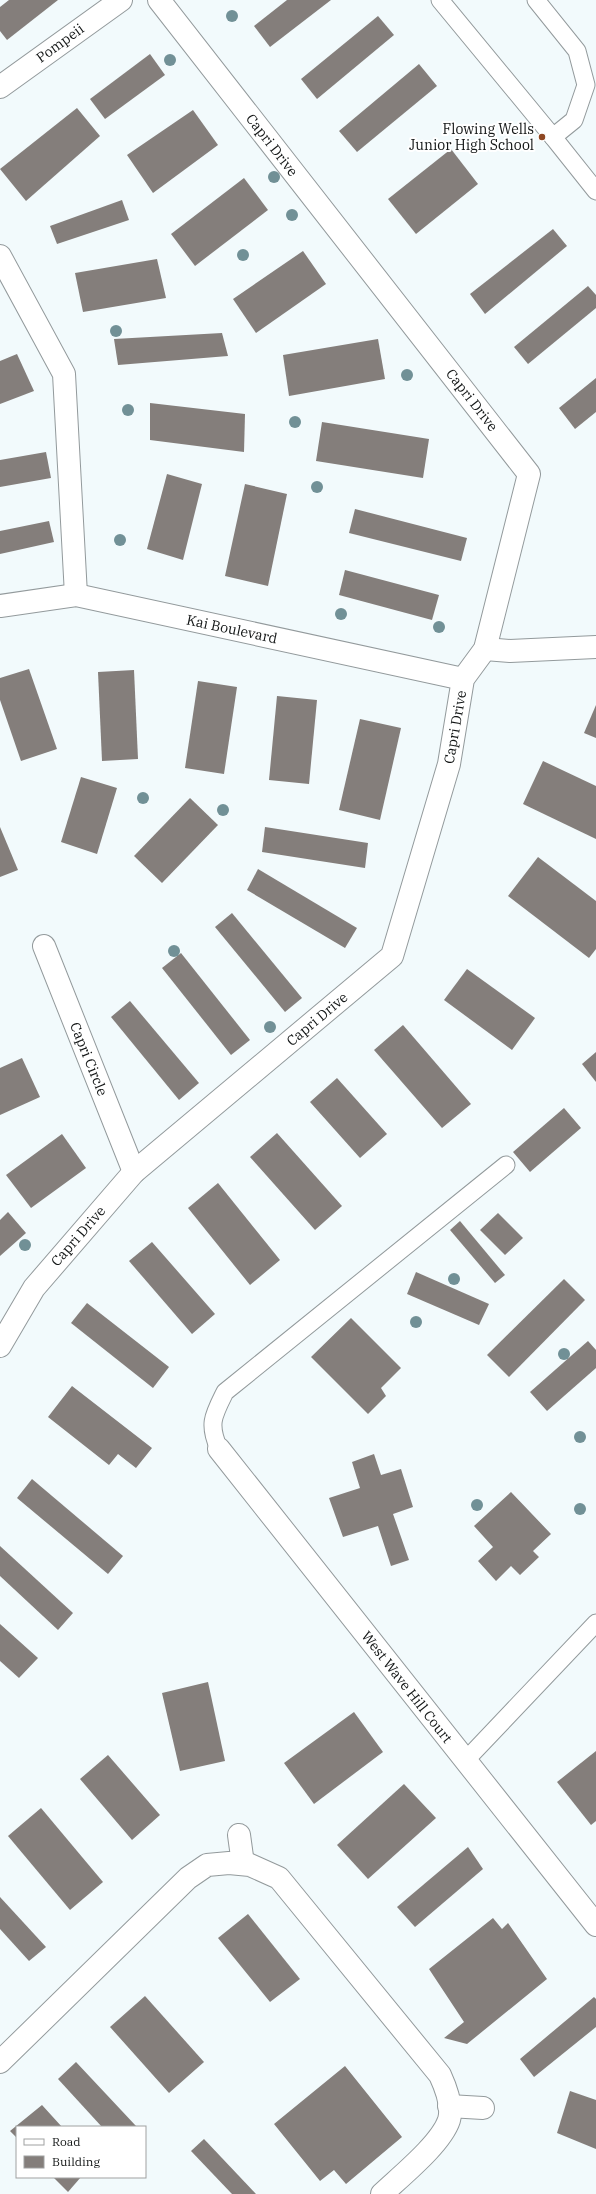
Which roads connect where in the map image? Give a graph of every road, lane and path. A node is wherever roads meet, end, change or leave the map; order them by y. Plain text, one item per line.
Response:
1 (121, 0) edge
2 (159, 0) edge
3 (440, 0) edge
4 (536, 0) edge
5 (0, 87) edge
6 (554, 137) junction
7 (596, 191) edge
8 (0, 256) edge
9 (76, 595) junction
10 (0, 606) edge
11 (596, 647) edge
12 (485, 649) junction
13 (463, 679) junction
14 (44, 946) dead end
15 (506, 1165) dead end
16 (134, 1172) junction
17 (0, 1346) edge
18 (219, 1449) joint
19 (596, 1623) edge
20 (465, 1760) junction
21 (239, 1836) dead end
22 (243, 1864) junction
23 (596, 1925) edge
24 (0, 2062) edge
25 (449, 2106) junction
26 (483, 2108) dead end
27 (382, 2194) edge

1 - 5 street, Pompeii
2 - 12 street, Capri Drive
3 - 6 lane
4 - 6 lane
6 - 7 lane
8 - 9 street
9 - 10 street, Kai Boulevard
9 - 13 street, Kai Boulevard
11 - 12 street
12 - 13 street, Capri Drive
13 - 16 street, Capri Drive
14 - 16 street, Capri Circle
15 - 18 lane
16 - 17 street, Capri Drive
18 - 20 street, West Wave Hill Court
19 - 20 lane
20 - 23 street, West Wave Hill Court
21 - 22 street
22 - 24 street
22 - 25 street
25 - 26 street
25 - 27 street

